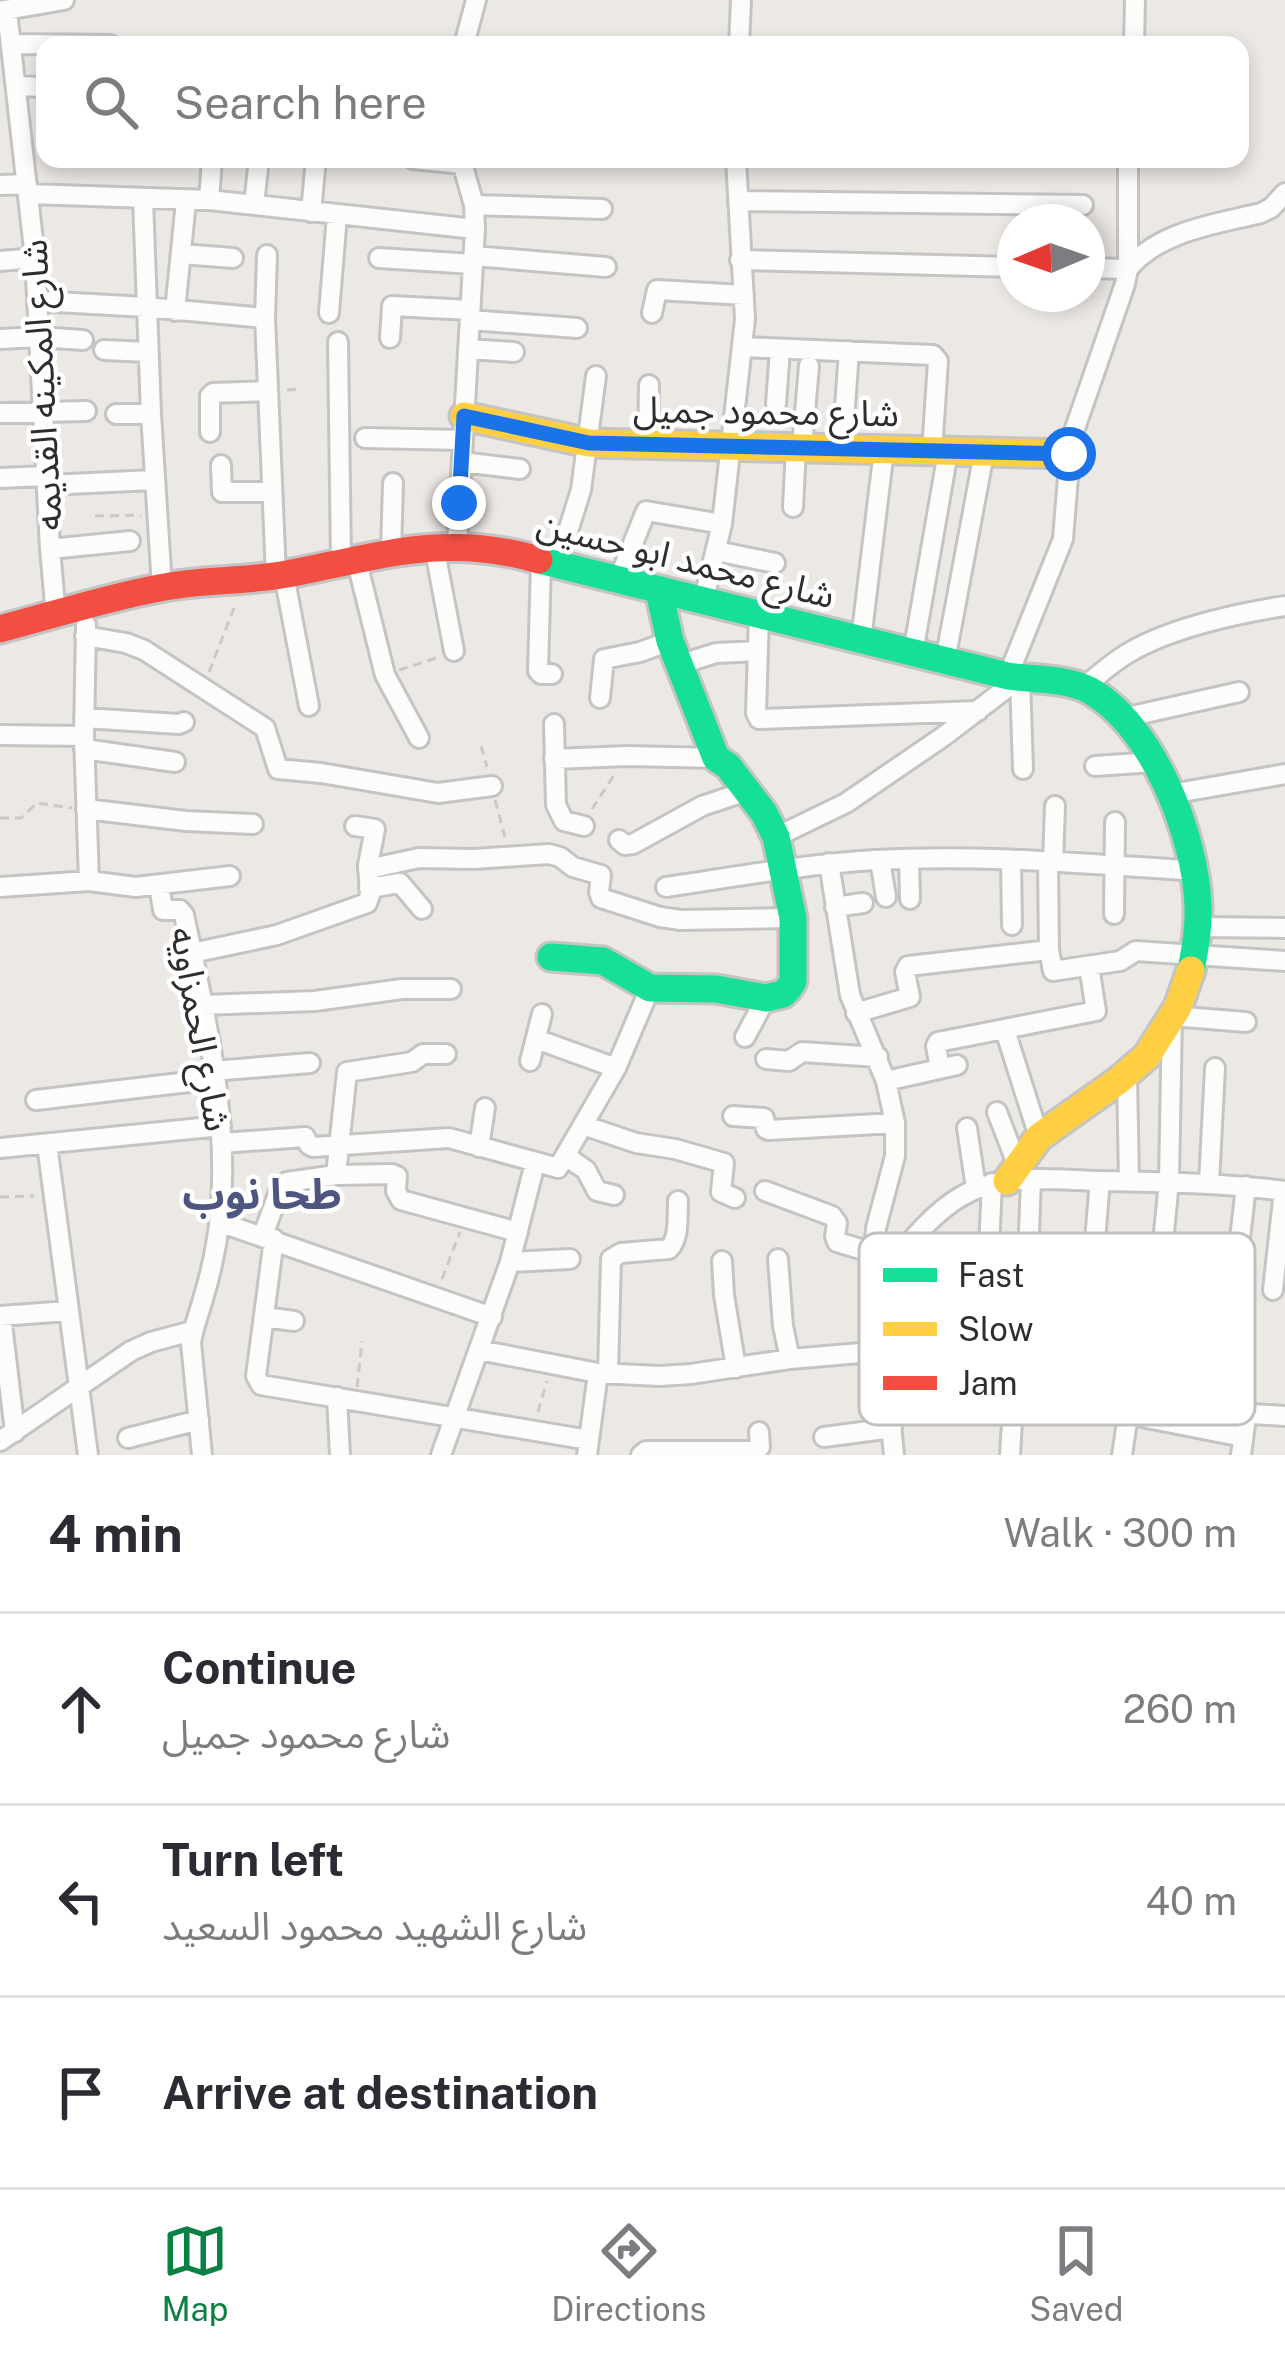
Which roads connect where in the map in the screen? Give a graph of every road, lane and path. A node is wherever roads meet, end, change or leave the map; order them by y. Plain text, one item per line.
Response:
1 (64, 0) edge
2 (476, 0) edge
3 (741, 0) edge
4 (1136, 0) edge
5 (4, 11) edge
6 (466, 36) edge
7 (739, 36) edge
8 (1134, 36) edge
9 (12, 44) junction
10 (36, 44) edge
11 (11, 79) edge
12 (24, 154) junction
13 (36, 155) edge
14 (211, 168) edge
15 (258, 168) edge
16 (315, 168) edge
17 (464, 168) edge
18 (736, 168) edge
19 (1128, 168) edge
20 (0, 185) edge
21 (28, 189) junction
22 (1285, 193) edge
23 (143, 200) junction
24 (209, 200) junction
25 (186, 201) junction
26 (738, 201) junction
27 (997, 204) edge
28 (254, 205) junction
29 (474, 205) junction
30 (602, 208) dead end
31 (311, 212) junction
32 (337, 215) junction
33 (475, 229) junction
34 (181, 254) junction
35 (267, 255) dead end
36 (35, 258) junction
37 (233, 258) dead end
38 (379, 258) dead end
39 (473, 260) junction
40 (740, 260) junction
41 (0, 262) edge
42 (606, 267) dead end
43 (997, 267) edge
44 (1105, 268) edge
45 (1128, 269) junction
46 (745, 295) junction
47 (38, 301) junction
48 (146, 307) junction
49 (176, 311) junction
50 (329, 313) dead end
51 (652, 313) dead end
52 (470, 315) junction
53 (265, 318) junction
54 (577, 328) dead end
55 (39, 337) junction
56 (389, 338) dead end
57 (0, 339) edge
58 (83, 340) dead end
59 (338, 342) dead end
60 (743, 347) junction
61 (468, 349) junction
62 (780, 349) junction
63 (104, 350) dead end
64 (849, 351) junction
65 (148, 352) junction
66 (514, 352) dead end
67 (809, 366) dead end
68 (596, 376) dead end
69 (649, 385) dead end
70 (267, 391) junction
71 (776, 404) dead end
72 (43, 411) junction
73 (86, 411) dead end
74 (0, 413) edge
75 (116, 414) dead end
76 (151, 414) junction
77 (464, 428) junction
78 (209, 432) dead end
79 (365, 439) dead end
80 (589, 443) junction
81 (647, 444) junction
82 (732, 445) junction
83 (799, 447) junction
84 (842, 448) junction
85 (884, 450) junction
86 (940, 452) junction
87 (984, 453) junction
88 (1069, 454) junction
89 (461, 462) junction
90 (221, 464) dead end
91 (520, 469) dead end
92 (0, 478) edge
93 (47, 481) junction
94 (154, 481) junction
95 (393, 483) dead end
96 (272, 492) junction
97 (793, 507) dead end
98 (156, 514) junction
99 (95, 516) dead end
100 (722, 524) junction
101 (130, 541) dead end
102 (445, 546) junction
103 (50, 549) junction
104 (716, 551) junction
105 (391, 553) junction
106 (348, 560) junction
107 (775, 563) dead end
108 (549, 564) junction
109 (280, 575) junction
110 (245, 579) junction
111 (617, 581) junction
112 (163, 587) junction
113 (659, 591) junction
114 (703, 602) junction
115 (1285, 606) edge
116 (759, 615) junction
117 (56, 616) junction
118 (86, 622) junction
119 (0, 628) edge
120 (861, 640) junction
121 (454, 651) joint
122 (758, 651) junction
123 (674, 653) junction
124 (913, 653) junction
125 (945, 661) junction
126 (552, 674) dead end
127 (385, 676) junction
128 (1014, 677) junction
129 (1084, 687) junction
130 (203, 688) junction
131 (1239, 692) dead end
132 (599, 698) dead end
133 (310, 706) dead end
134 (978, 711) junction
135 (1124, 718) junction
136 (184, 722) dead end
137 (554, 724) dead end
138 (84, 734) junction
139 (0, 735) edge
140 (419, 738) dead end
141 (627, 756) junction
142 (716, 758) junction
143 (554, 759) junction
144 (176, 762) dead end
145 (1154, 762) junction
146 (1095, 766) dead end
147 (1023, 769) dead end
148 (1285, 774) edge
149 (492, 786) dead end
150 (747, 791) junction
151 (1171, 794) junction
152 (1055, 806) dead end
153 (86, 809) junction
154 (588, 817) joint
155 (0, 818) edge
156 (1115, 822) dead end
157 (253, 824) dead end
158 (355, 826) dead end
159 (776, 837) junction
160 (619, 840) dead end
161 (909, 859) junction
162 (880, 860) junction
163 (1011, 860) junction
164 (1050, 862) junction
165 (829, 863) junction
166 (1114, 866) junction
167 (785, 870) junction
168 (1197, 871) junction
169 (230, 876) dead end
170 (369, 879) junction
171 (89, 881) junction
172 (159, 885) junction
173 (0, 887) edge
174 (666, 887) dead end
175 (886, 897) dead end
176 (910, 898) dead end
177 (863, 903) dead end
178 (835, 908) junction
179 (422, 909) dead end
180 (1114, 914) dead end
181 (793, 918) junction
182 (1012, 925) dead end
183 (1199, 927) junction
184 (1285, 928) edge
185 (1049, 950) junction
186 (192, 953) junction
187 (1195, 956) junction
188 (551, 957) dead end
189 (1285, 961) edge
190 (1089, 966) junction
191 (650, 988) junction
192 (451, 989) dead end
193 (766, 998) junction
194 (203, 1005) junction
195 (856, 1013) junction
196 (542, 1014) dead end
197 (1172, 1016) junction
198 (1246, 1022) dead end
199 (1005, 1030) junction
200 (745, 1036) dead end
201 (536, 1039) junction
202 (446, 1054) dead end
203 (878, 1058) junction
204 (766, 1059) dead end
205 (530, 1061) dead end
206 (310, 1064) dead end
207 (616, 1068) junction
208 (1215, 1069) dead end
209 (213, 1075) junction
210 (1127, 1075) junction
211 (886, 1081) junction
212 (37, 1100) dead end
213 (485, 1108) dead end
214 (997, 1112) dead end
215 (733, 1116) dead end
216 (895, 1123) junction
217 (583, 1125) junction
218 (967, 1128) dead end
219 (221, 1134) junction
220 (1039, 1137) junction
221 (47, 1144) junction
222 (338, 1144) junction
223 (478, 1147) junction
224 (0, 1148) edge
225 (567, 1157) junction
226 (535, 1163) junction
227 (336, 1175) junction
228 (1005, 1179) junction
229 (1100, 1181) junction
230 (1129, 1181) junction
231 (1169, 1181) junction
232 (1209, 1183) junction
233 (1246, 1186) junction
234 (765, 1191) dead end
235 (1284, 1191) edge
236 (53, 1195) junction
237 (614, 1196) dead end
238 (0, 1197) edge
239 (735, 1198) dead end
240 (677, 1201) dead end
241 (465, 1219) junction
242 (219, 1222) junction
243 (518, 1232) junction
244 (876, 1233) edge
245 (921, 1233) edge
246 (999, 1233) edge
247 (1008, 1233) edge
248 (1096, 1233) edge
249 (1162, 1233) edge
250 (1241, 1233) edge
251 (269, 1237) junction
252 (859, 1249) edge
253 (570, 1259) dead end
254 (778, 1259) dead end
255 (722, 1261) dead end
256 (510, 1262) junction
257 (1273, 1290) dead end
258 (434, 1298) junction
259 (68, 1311) junction
260 (0, 1316) edge
261 (264, 1317) junction
262 (492, 1317) junction
263 (294, 1321) dead end
264 (192, 1331) junction
265 (362, 1341) dead end
266 (479, 1349) junction
267 (859, 1353) edge
268 (790, 1359) junction
269 (553, 1364) junction
270 (736, 1368) junction
271 (603, 1373) junction
272 (78, 1387) junction
273 (346, 1399) junction
274 (1255, 1415) edge
275 (1285, 1416) edge
276 (454, 1418) junction
277 (199, 1420) junction
278 (892, 1425) edge
279 (1014, 1425) edge
280 (1134, 1425) edge
281 (1180, 1425) edge
282 (1219, 1425) edge
283 (892, 1429) junction
284 (532, 1431) junction
285 (760, 1432) dead end
286 (1218, 1432) junction
287 (8, 1436) edge
288 (824, 1437) dead end
289 (128, 1438) dead end
290 (1242, 1446) edge
291 (588, 1448) edge
292 (747, 1453) edge
293 (88, 1455) edge
294 (202, 1455) edge
295 (340, 1455) edge
296 (441, 1455) edge
297 (641, 1455) edge
298 (894, 1455) edge
299 (1010, 1455) edge
300 (1122, 1455) edge

1 - 5 street
2 - 6 street
3 - 7 street
4 - 8 street
5 - 9 street, شارع المكينه القديمه
9 - 10 street
9 - 11 street, شارع المكينه القديمه
11 - 12 street, شارع المكينه القديمه
12 - 13 street
12 - 21 street, شارع المكينه القديمه
14 - 24 street
15 - 28 street
16 - 31 street
17 - 29 street
18 - 26 street
19 - 45 street
20 - 21 street
21 - 23 street
21 - 36 street, شارع المكينه القديمه
22 - 45 street
23 - 25 street
23 - 48 street
24 - 25 street
24 - 28 street
25 - 34 street
26 - 27 street
26 - 40 street
28 - 31 street
29 - 30 street
29 - 33 street
31 - 32 street
32 - 33 street
32 - 50 street
33 - 39 street
34 - 37 street
34 - 49 street
35 - 53 street
36 - 41 street
36 - 47 street, شارع المكينه القديمه
38 - 39 street
39 - 42 street
39 - 52 street
40 - 43 street
40 - 46 street
44 - 45 street
45 - 88 street
46 - 51 street
46 - 60 street
47 - 48 street
47 - 55 street, شارع المكينه القديمه
48 - 49 street
48 - 65 street
49 - 53 street
52 - 54 street
52 - 56 street
52 - 61 street
53 - 70 street
55 - 57 street
55 - 58 street
55 - 72 street, شارع المكينه القديمه
59 - 106 street
60 - 62 street
60 - 82 street
61 - 66 street
61 - 77 street
62 - 64 street
62 - 71 street
63 - 65 street
64 - 84 street
64 - 86 street
65 - 76 street
67 - 83 street
68 - 80 street
69 - 81 street
70 - 78 street
70 - 96 street
72 - 73 street
72 - 74 street
72 - 93 street, شارع المكينه القديمه
75 - 76 street
76 - 94 street
77 - 79 street
77 - 80 street, شارع محمود جميل
77 - 89 street
80 - 81 street, شارع محمود جميل
80 - 108 street
81 - 82 street, شارع محمود جميل
82 - 83 street, شارع محمود جميل
82 - 100 street
83 - 84 street, شارع محمود جميل
83 - 97 street
84 - 85 street, شارع محمود جميل
85 - 86 street, شارع محمود جميل
85 - 120 street
86 - 87 street, شارع محمود جميل
86 - 124 street
87 - 88 street, شارع محمود جميل
87 - 125 street
88 - 128 street
89 - 91 street
89 - 102 street
90 - 96 street
92 - 93 street
93 - 94 street
93 - 103 street, شارع المكينه القديمه
94 - 98 street
95 - 105 street
96 - 109 street
98 - 99 path
98 - 112 street
100 - 104 street
100 - 111 street
101 - 103 street
102 - 105 street, شارع محمد ابو حسين
102 - 108 street, شارع محمد ابو حسين
102 - 121 street
103 - 117 street, شارع المكينه القديمه
104 - 107 street
104 - 114 street
105 - 106 street, شارع محمد ابو حسين
106 - 109 street, شارع محمد ابو حسين
106 - 127 street
108 - 111 street, شارع محمد ابو حسين
108 - 126 street
109 - 110 street, شارع محمد ابو حسين
109 - 133 street
110 - 112 street, شارع محمد ابو حسين
110 - 130 path
111 - 113 street, شارع محمد ابو حسين
112 - 118 street, شارع محمد ابو حسين
113 - 114 street, شارع محمد ابو حسين
113 - 123 street
114 - 116 street, شارع محمد ابو حسين
115 - 129 street
116 - 120 street, شارع محمد ابو حسين
116 - 122 street
117 - 118 street, شارع محمد ابو حسين
117 - 119 street, شارع محمد ابو حسين
118 - 130 street
118 - 138 street
120 - 124 street, شارع محمد ابو حسين
121 - 127 path
122 - 123 street
122 - 134 street
123 - 132 street
123 - 142 street
124 - 125 street, شارع محمد ابو حسين
125 - 128 street, شارع محمد ابو حسين
127 - 140 street
128 - 129 street, شارع محمد ابو حسين
128 - 134 street
128 - 147 street
129 - 135 street
130 - 149 street
131 - 135 street
134 - 159 street
135 - 145 street
136 - 138 street
137 - 143 street
138 - 139 street
138 - 144 street
138 - 153 street
141 - 142 street
141 - 143 street
141 - 154 path
142 - 150 street
143 - 154 street
145 - 146 street
145 - 151 street
148 - 151 street
150 - 159 street
150 - 160 street
151 - 168 street
152 - 164 street
153 - 155 path
153 - 157 street
153 - 171 street
156 - 166 street
158 - 170 street
159 - 167 street
161 - 162 street
161 - 163 street
161 - 176 street
162 - 165 street
162 - 175 street
163 - 164 street
163 - 182 street
164 - 166 street
164 - 185 street
165 - 167 street
165 - 178 street
166 - 168 street
166 - 180 street
167 - 174 street
167 - 181 street
168 - 183 street
169 - 172 street
170 - 179 street
170 - 181 street
170 - 186 street
171 - 172 street
171 - 173 street
172 - 186 street, شارع الحمزاويه
177 - 178 street
178 - 195 street
181 - 193 street
183 - 184 street
183 - 187 street
185 - 190 street
185 - 195 street
186 - 194 street, شارع الحمزاويه
187 - 189 street
187 - 190 street
187 - 197 street
188 - 191 street
190 - 199 street
191 - 193 street
191 - 207 street
192 - 194 street
193 - 200 street
194 - 209 street, شارع الحمزاويه
195 - 203 street
196 - 201 street
197 - 198 street
197 - 210 street
197 - 231 street
199 - 211 street
199 - 220 street
201 - 205 street
201 - 207 street
202 - 222 street
203 - 204 street
203 - 211 street
206 - 209 street
207 - 217 street
208 - 232 street
209 - 212 street
209 - 219 street, شارع الحمزاويه
210 - 220 street
210 - 230 street
211 - 216 street
213 - 223 street
214 - 228 street
215 - 216 street
216 - 244 street
217 - 225 street
217 - 239 street
218 - 228 street
219 - 221 street
219 - 222 street
219 - 242 street, شارع الحمزاويه
220 - 228 street
221 - 224 street
221 - 236 street
222 - 223 street
222 - 227 street
223 - 226 street
225 - 226 street
225 - 237 street
226 - 243 street
227 - 241 street
227 - 251 street
228 - 229 street
228 - 245 street
228 - 246 street
228 - 247 street
229 - 230 street
229 - 248 street
230 - 231 street
231 - 232 street
231 - 249 street
232 - 233 street
233 - 235 street
233 - 250 street
234 - 252 street
235 - 257 street
236 - 238 path
236 - 259 street
240 - 271 street
241 - 243 street
241 - 258 path
242 - 251 street
242 - 264 street, شارع الحمزاويه
243 - 256 street
251 - 258 street
251 - 261 street
253 - 256 street
254 - 268 street
255 - 270 street
256 - 262 street
258 - 262 street
259 - 260 street
259 - 272 street
260 - 287 street
261 - 263 street
261 - 273 street
262 - 266 street
264 - 272 street
264 - 277 street
265 - 273 path
266 - 269 street
266 - 276 street
267 - 268 street
268 - 270 street
269 - 271 street
269 - 284 path
270 - 271 street
271 - 291 street
272 - 287 street
272 - 293 street
273 - 276 street
273 - 295 street
274 - 275 street
276 - 284 street
276 - 296 street
277 - 289 street
277 - 294 street
278 - 283 street
279 - 299 street
280 - 300 street
281 - 286 street
282 - 286 street
283 - 288 street
283 - 298 street
284 - 291 street
285 - 292 street
286 - 290 street
292 - 297 street

